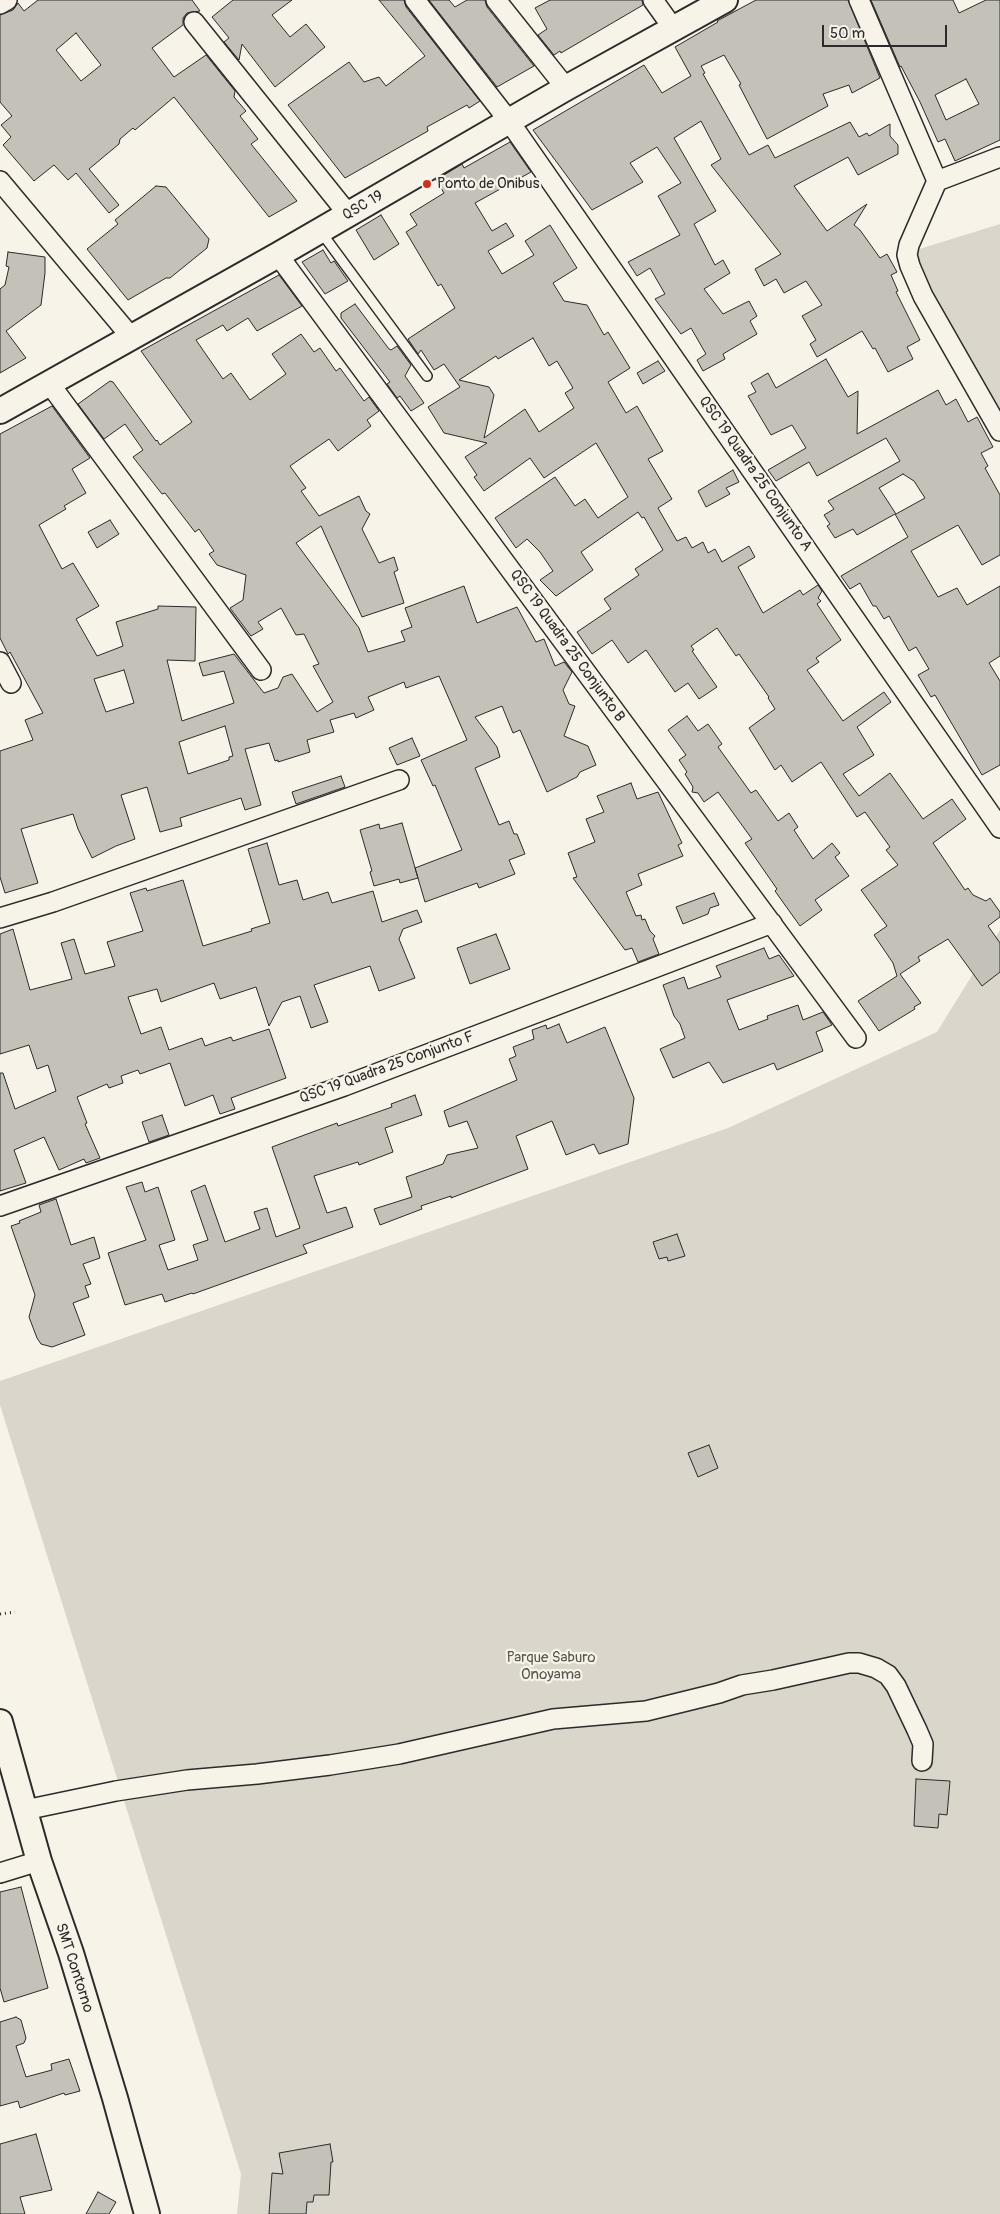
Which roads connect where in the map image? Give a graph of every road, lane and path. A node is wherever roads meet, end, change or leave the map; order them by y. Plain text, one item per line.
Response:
1 (7, 0) edge
2 (414, 0) edge
3 (496, 0) edge
4 (653, 0) edge
5 (859, 0) edge
6 (717, 2) edge
7 (0, 4) edge
8 (194, 22) dead end
9 (673, 28) junction
10 (566, 88) junction
11 (509, 121) junction
12 (1000, 157) edge
13 (0, 181) edge
14 (937, 181) junction
15 (348, 214) junction
16 (320, 230) junction
17 (278, 255) junction
18 (132, 338) junction
19 (427, 376) dead end
20 (49, 383) junction
21 (0, 411) edge
22 (1000, 431) edge
23 (0, 662) edge
24 (260, 670) dead end
25 (11, 683) dead end
26 (399, 780) dead end
27 (1000, 828) edge
28 (0, 918) edge
29 (772, 922) junction
30 (856, 1038) dead end
31 (0, 1206) edge
32 (15, 1612) dead end
33 (0, 1614) edge
34 (0, 1722) edge
35 (922, 1761) dead end
36 (25, 1810) junction
37 (39, 1861) junction
38 (0, 1873) edge
39 (147, 2214) edge

1 - 7 street
2 - 11 street, QSC 19 Quadra 25 Conjunto A
3 - 10 street
4 - 9 street
5 - 14 street
6 - 9 street, QSC 19
8 - 15 street
9 - 10 street, QSC 19
10 - 11 street, QSC 19
11 - 15 street, QSC 19
11 - 27 street, QSC 19 Quadra 25 Conjunto A
12 - 14 street
13 - 18 street
14 - 22 street
15 - 16 street, QSC 19
16 - 17 street, QSC 19
16 - 19 lane
17 - 18 street, QSC 19
17 - 29 street, QSC 19 Quadra 25 Conjunto B
18 - 20 street, QSC 19
20 - 21 street, QSC 19
20 - 24 street
23 - 25 street
26 - 28 street
29 - 30 street, QSC 19 Quadra 25 Conjunto B
29 - 31 street, QSC 19 Quadra 25 Conjunto F
32 - 33 path
34 - 36 street, SMT Contorno
35 - 36 street
36 - 37 street, SMT Contorno
37 - 38 street
37 - 39 street, SMT Contorno

